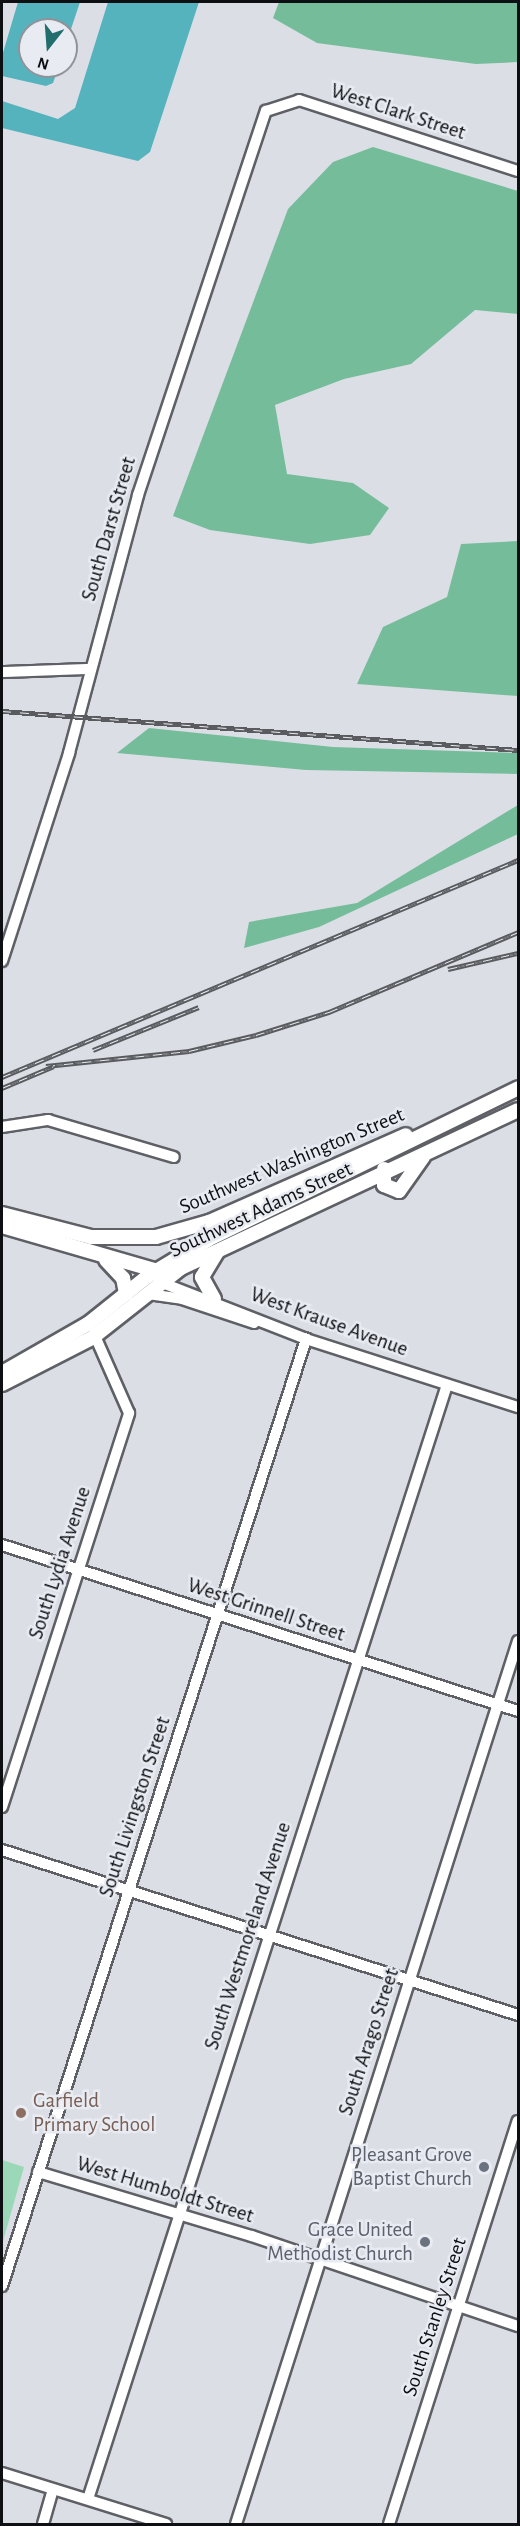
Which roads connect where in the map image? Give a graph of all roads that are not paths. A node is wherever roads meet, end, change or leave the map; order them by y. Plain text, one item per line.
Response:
1 (266, 111) joint
2 (519, 171) edge
3 (88, 669) junction
4 (2, 672) edge
5 (2, 961) edge
6 (519, 1088) edge
7 (488, 1101) junction
8 (519, 1110) edge
9 (2, 1127) edge
10 (392, 1151) junction
11 (424, 1155) junction
12 (174, 1157) dead end
13 (381, 1177) junction
14 (2, 1214) edge
15 (2, 1226) edge
16 (219, 1250) junction
17 (105, 1258) junction
18 (159, 1276) junction
19 (127, 1293) junction
20 (148, 1294) junction
21 (214, 1299) junction
22 (95, 1336) junction
23 (306, 1339) junction
24 (2, 1373) edge
25 (2, 1384) edge
26 (447, 1385) junction
27 (519, 1407) edge
28 (2, 1545) edge
29 (77, 1571) junction
30 (218, 1614) junction
31 (519, 1641) edge
32 (357, 1659) junction
33 (498, 1704) junction
34 (519, 1711) edge
35 (2, 1806) edge
36 (2, 1850) edge
37 (129, 1890) junction
38 (269, 1935) junction
39 (409, 1981) junction
40 (519, 2015) edge
41 (519, 2121) edge
42 (38, 2172) junction
43 (179, 2215) junction
44 (320, 2261) junction
45 (2, 2286) edge
46 (459, 2307) junction
47 (519, 2326) edge
48 (2, 2473) edge
49 (54, 2489) junction
50 (88, 2499) junction
51 (43, 2524) edge
52 (166, 2524) edge
53 (236, 2524) edge
54 (389, 2524) edge

1 - 2 street, West Clark Street
1 - 3 street, South Darst Street
3 - 4 street
3 - 5 street, South Darst Street
6 - 7 main road, Southwest Adams Street
7 - 10 main road, Southwest Adams Street
7 - 14 main road, Southwest Washington Street
8 - 11 main road, Southwest Adams Street
9 - 12 street
10 - 13 main road
10 - 18 main road, Southwest Adams Street
11 - 13 main road, Southwest Adams Street
11 - 13 main road
13 - 16 main road, Southwest Adams Street
15 - 17 main road
16 - 18 main road, Southwest Adams Street
16 - 21 main road
17 - 18 main road
17 - 19 main road
18 - 19 main road, Southwest Adams Street
18 - 20 main road, Southwest Adams Street
18 - 21 street, West Krause Avenue
19 - 24 main road, Southwest Adams Street
20 - 22 main road, Southwest Adams Street
20 - 23 street
21 - 23 street, West Krause Avenue
22 - 25 main road, Southwest Adams Street
22 - 29 street, South Lydia Avenue
23 - 26 street, West Krause Avenue
23 - 30 street, South Livingston Street
26 - 27 street, West Krause Avenue
26 - 32 street, South Westmoreland Avenue
28 - 29 street, West Grinnell Street
29 - 30 street, West Grinnell Street
29 - 35 street, South Lydia Avenue
30 - 32 street, West Grinnell Street
30 - 37 street, South Livingston Street
31 - 33 street, South Arago Street
32 - 33 street, West Grinnell Street
32 - 38 street, South Westmoreland Avenue
33 - 34 street, West Grinnell Street
33 - 39 street, South Arago Street
36 - 37 street
37 - 38 street
37 - 42 street, South Livingston Street
38 - 39 street
38 - 43 street, South Westmoreland Avenue
39 - 40 street
39 - 44 street, South Arago Street
41 - 46 street, South Stanley Street
42 - 43 street, West Humboldt Street
42 - 45 street, South Livingston Street
43 - 44 street, West Humboldt Street
43 - 50 street, South Westmoreland Avenue
44 - 46 street, West Humboldt Street
44 - 53 street, South Arago Street
46 - 47 street, West Humboldt Street
46 - 54 street, South Stanley Street
48 - 49 street
49 - 50 street
49 - 51 street
50 - 52 street

